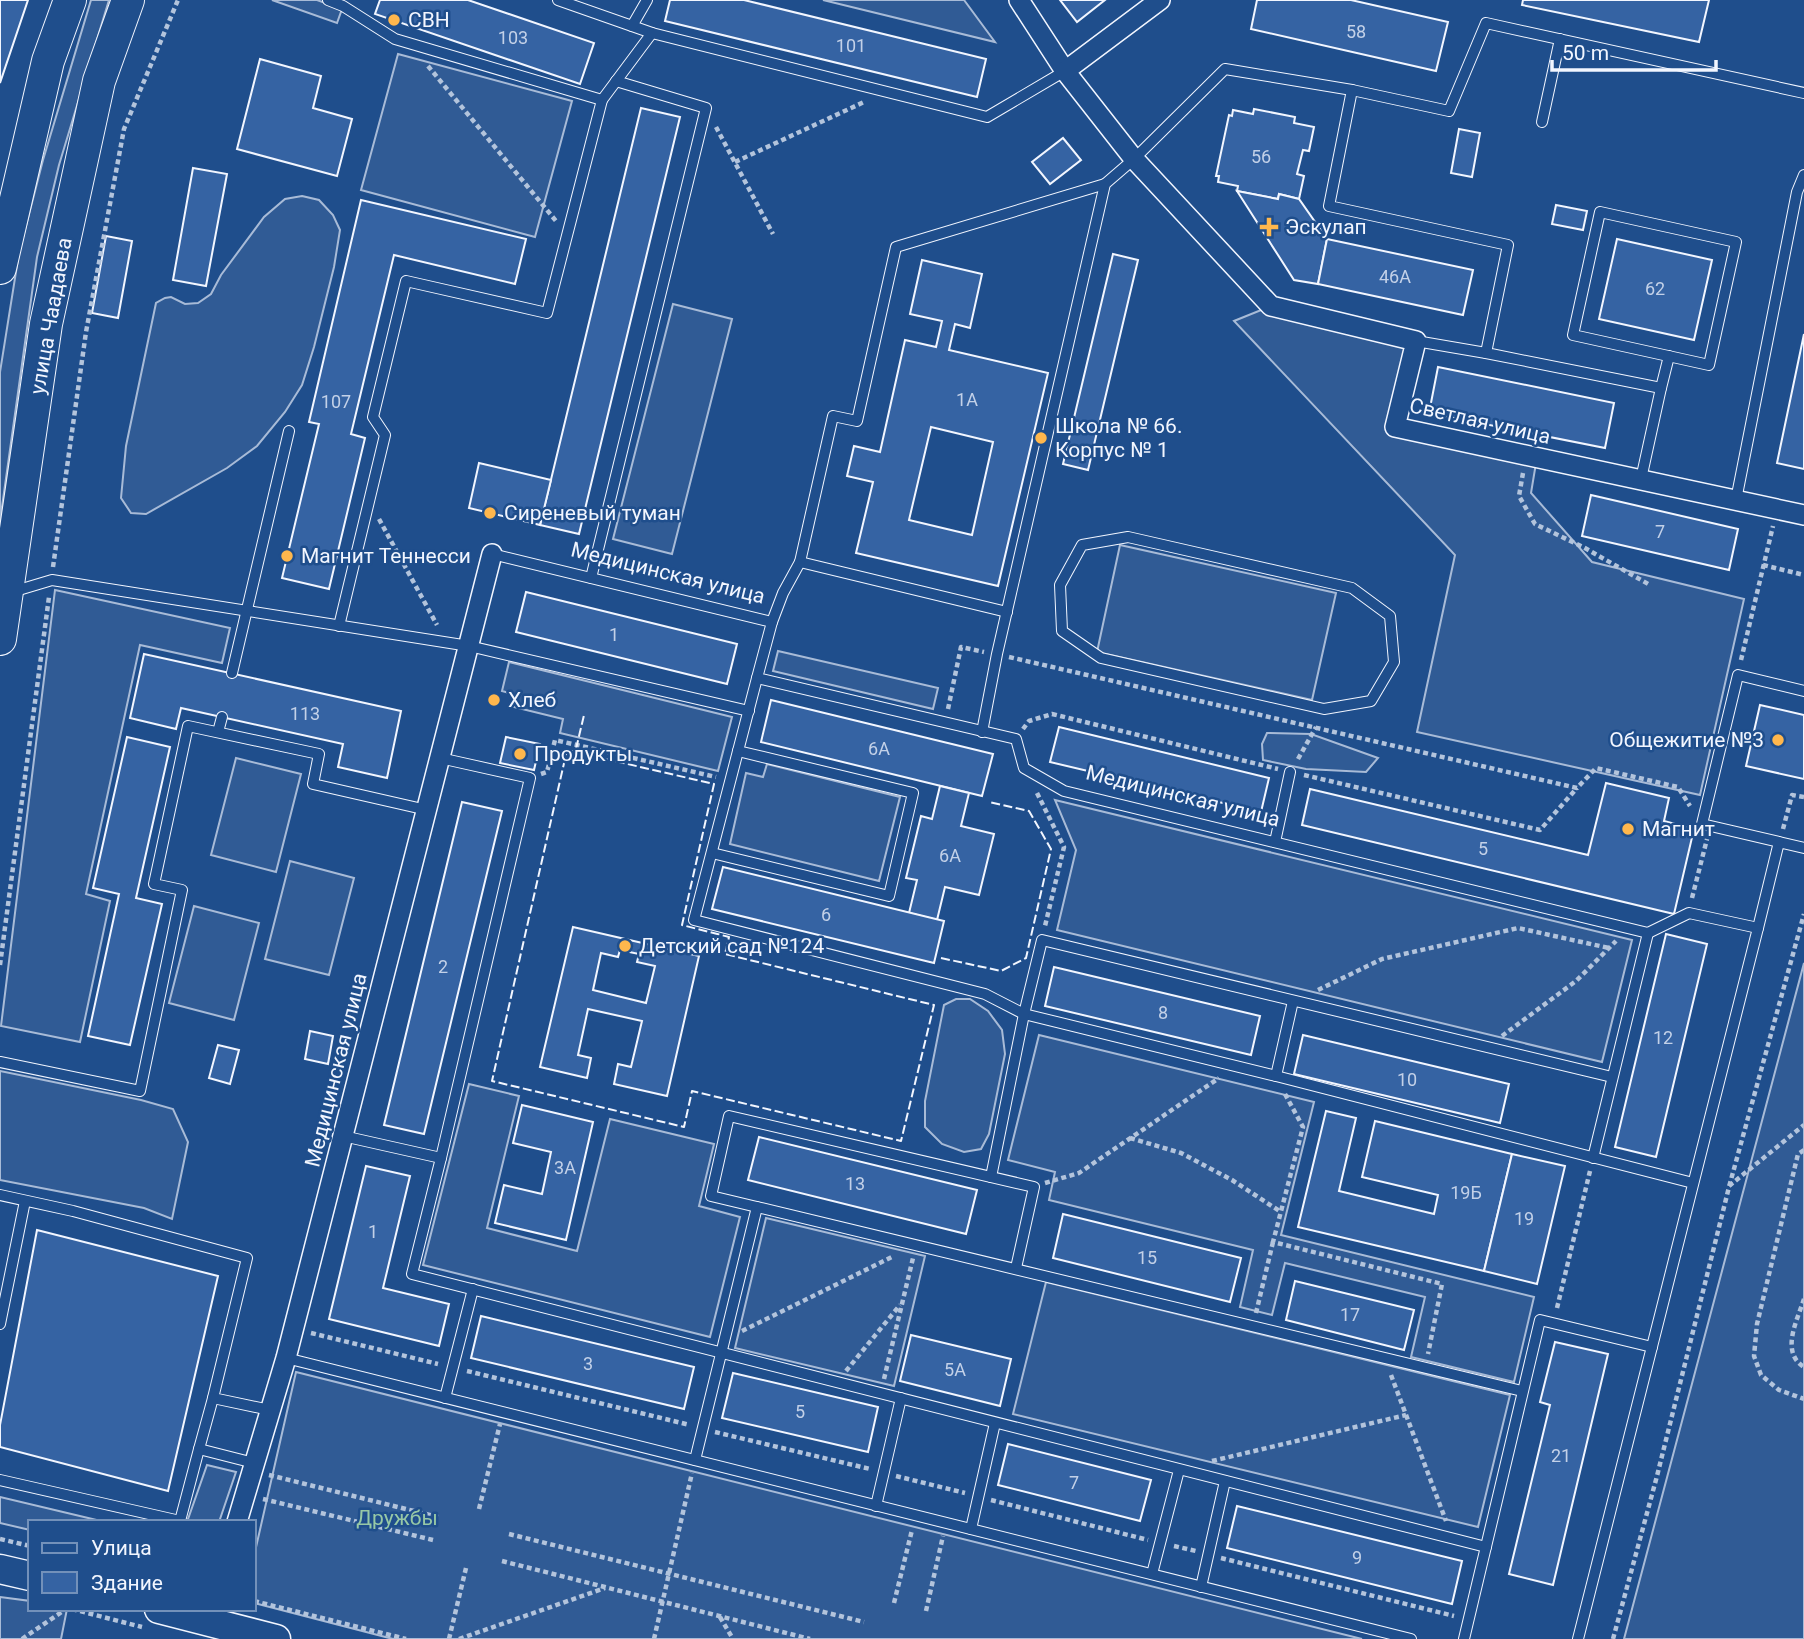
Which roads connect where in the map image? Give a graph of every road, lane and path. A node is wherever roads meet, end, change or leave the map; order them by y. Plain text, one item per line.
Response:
1 (70, 0) edge
2 (128, 0) edge
3 (178, 0) edge
4 (328, 0) edge
5 (558, 0) edge
6 (647, 0) edge
7 (1019, 0) edge
8 (1160, 0) edge
9 (632, 26) junction
10 (652, 33) junction
11 (1560, 39) junction
12 (409, 43) junction
13 (1065, 71) junction
14 (616, 81) junction
15 (1352, 90) junction
16 (886, 92) junction
17 (1804, 93) edge
18 (602, 100) junction
19 (706, 108) junction
20 (1542, 122) dead end
21 (1135, 159) junction
22 (734, 162) junction
23 (1804, 175) edge
24 (1105, 184) junction
25 (567, 234) junction
26 (773, 234) dead end
27 (0, 268) edge
28 (1416, 341) junction
29 (1486, 354) junction
30 (1669, 356) junction
31 (1661, 388) junction
32 (289, 431) dead end
33 (1525, 455) junction
34 (1641, 479) junction
35 (369, 500) junction
36 (1736, 500) junction
37 (1777, 509) junction
38 (1804, 516) edge
39 (492, 554) joint
40 (800, 562) junction
41 (1763, 565) junction
42 (1804, 575) edge
43 (591, 578) junction
44 (52, 580) junction
45 (1650, 585) dead end
46 (6, 594) junction
47 (247, 611) junction
48 (1007, 611) junction
49 (772, 622) junction
50 (339, 626) junction
51 (0, 639) edge
52 (446, 642) junction
53 (469, 646) junction
54 (998, 654) junction
55 (232, 673) dead end
56 (1738, 675) junction
57 (757, 678) junction
58 (1804, 691) edge
59 (1324, 709) joint
60 (749, 711) junction
61 (222, 717) dead end
62 (945, 724) junction
63 (1315, 727) junction
64 (218, 732) junction
65 (982, 732) junction
66 (738, 751) junction
67 (440, 758) junction
68 (1024, 768) junction
69 (1290, 772) joint
70 (530, 778) junction
71 (730, 780) junction
72 (1804, 797) edge
73 (427, 810) junction
74 (1706, 825) junction
75 (1275, 842) junction
76 (1779, 842) junction
77 (1804, 848) edge
78 (712, 853) junction
79 (1689, 913) junction
80 (1804, 914) edge
81 (1629, 928) junction
82 (1758, 929) junction
83 (1648, 933) junction
84 (1042, 940) junction
85 (1609, 948) junction
86 (0, 965) edge
87 (1293, 1001) junction
88 (1024, 1014) junction
89 (1486, 1047) junction
90 (0, 1062) edge
91 (1236, 1066) junction
92 (1276, 1076) junction
93 (1612, 1077) junction
94 (1804, 1125) edge
95 (343, 1136) junction
96 (1129, 1138) junction
97 (1804, 1150) edge
98 (441, 1158) junction
99 (1593, 1158) junction
100 (991, 1177) junction
101 (1693, 1183) junction
102 (1034, 1186) junction
103 (1729, 1187) junction
104 (0, 1195) edge
105 (25, 1201) junction
106 (757, 1207) junction
107 (1281, 1213) junction
108 (1273, 1242) junction
109 (917, 1245) junction
110 (1016, 1268) junction
111 (472, 1289) junction
112 (1804, 1299) edge
113 (903, 1301) junction
114 (1554, 1323) junction
115 (0, 1324) edge
116 (1253, 1326) junction
117 (723, 1341) junction
118 (1652, 1347) junction
119 (720, 1352) junction
120 (285, 1358) junction
121 (1384, 1358) junction
122 (1804, 1367) edge
123 (1426, 1368) junction
124 (838, 1382) junction
125 (1522, 1391) junction
126 (881, 1394) junction
127 (213, 1398) junction
128 (445, 1398) junction
129 (901, 1398) junction
130 (1804, 1399) edge
131 (270, 1410) junction
132 (502, 1412) junction
133 (1406, 1415) junction
134 (995, 1423) junction
135 (199, 1449) junction
136 (695, 1461) junction
137 (253, 1467) junction
138 (1179, 1470) junction
139 (0, 1480) edge
140 (1225, 1481) junction
141 (244, 1495) junction
142 (876, 1506) junction
143 (479, 1509) dead end
144 (916, 1515) junction
145 (438, 1517) dead end
146 (176, 1520) edge
147 (180, 1520) edge
148 (238, 1520) edge
149 (946, 1523) junction
150 (971, 1529) junction
151 (509, 1534) dead end
152 (1452, 1538) junction
153 (0, 1539) edge
154 (433, 1540) dead end
155 (28, 1546) edge
156 (1486, 1547) junction
157 (502, 1561) dead end
158 (466, 1568) dead end
159 (0, 1569) edge
160 (669, 1574) junction
161 (1152, 1574) junction
162 (28, 1576) edge
163 (1200, 1587) junction
164 (606, 1588) junction
165 (256, 1602) edge
166 (663, 1602) junction
167 (894, 1603) dead end
168 (63, 1611) edge
169 (88, 1611) edge
170 (926, 1611) dead end
171 (209, 1615) edge
172 (720, 1616) junction
173 (154, 1619) edge
174 (864, 1622) dead end
175 (22, 1639) edge
176 (276, 1639) edge
177 (406, 1639) edge
178 (449, 1639) edge
179 (459, 1639) edge
180 (654, 1639) edge
181 (733, 1639) edge
182 (810, 1639) edge
183 (1411, 1639) edge
184 (1464, 1639) edge
185 (1578, 1639) edge
186 (1613, 1639) edge

1 - 27 main road
2 - 46 main road, улица Чаадаева
3 - 44 path
4 - 12 lane
5 - 9 lane
6 - 9 lane
7 - 13 street
8 - 13 street
9 - 10 lane
10 - 14 lane
10 - 16 lane
11 - 15 lane
11 - 17 lane
11 - 20 lane
12 - 18 lane
12 - 25 path
13 - 16 lane
13 - 21 street
14 - 18 lane
14 - 19 lane
15 - 21 lane
15 - 29 lane
16 - 22 path
18 - 25 lane
19 - 22 path
19 - 43 lane
21 - 24 lane
21 - 28 street
22 - 26 path
23 - 36 lane
24 - 40 lane
24 - 48 lane
25 - 35 lane
28 - 29 lane
28 - 33 street, Светлая улица
29 - 31 lane
30 - 30 lane
30 - 31 lane
31 - 34 lane
32 - 47 lane
33 - 34 street, Светлая улица
33 - 45 path
34 - 36 street, Светлая улица
35 - 50 lane
35 - 52 path
36 - 37 street, Светлая улица
37 - 38 street, Светлая улица
37 - 41 path
39 - 43 lane, Медицинская улица
39 - 53 street, Медицинская улица
40 - 48 lane
40 - 49 lane
41 - 42 path
41 - 56 path
43 - 49 lane, Медицинская улица
44 - 46 lane
44 - 47 lane
44 - 86 path
46 - 51 main road, улица Чаадаева
47 - 50 lane
47 - 55 lane
48 - 54 lane
49 - 57 lane, Медицинская улица
50 - 52 lane
52 - 53 lane
53 - 60 lane
53 - 67 street, Медицинская улица
54 - 62 path
54 - 63 path
54 - 65 lane
56 - 58 lane
56 - 74 lane
57 - 60 lane, Медицинская улица
57 - 62 lane
59 - 59 lane
60 - 66 lane, Медицинская улица
61 - 64 lane
62 - 65 lane
63 - 69 path
63 - 74 path
64 - 73 lane
64 - 90 lane
65 - 68 lane
66 - 71 lane, Медицинская улица
66 - 78 lane
67 - 70 lane
67 - 73 street, Медицинская улица
68 - 75 lane, Медицинская улица
68 - 84 path
69 - 75 lane
70 - 71 path
70 - 98 lane
71 - 78 lane, Медицинская улица
72 - 76 path
73 - 95 street, Медицинская улица
74 - 76 lane
74 - 79 path
75 - 81 lane, Медицинская улица
76 - 77 lane
76 - 82 lane
78 - 88 lane, Медицинская улица
79 - 82 lane
79 - 83 lane
80 - 103 path
81 - 83 lane, Медицинская улица
81 - 85 path
82 - 101 lane
83 - 93 lane
84 - 87 lane
84 - 88 lane
85 - 87 path
85 - 89 path
87 - 89 lane
87 - 92 lane
88 - 91 lane
88 - 100 lane
89 - 93 lane
91 - 92 lane
91 - 96 path
92 - 99 lane
92 - 107 path
93 - 99 lane
94 - 103 path
95 - 98 lane
95 - 120 street, Медицинская улица
96 - 102 path
96 - 107 path
97 - 130 path
98 - 111 lane
99 - 101 lane
99 - 114 path
100 - 102 lane
100 - 106 lane
101 - 118 lane
102 - 110 lane
103 - 186 path
104 - 105 lane
105 - 115 lane
105 - 127 lane
106 - 109 lane
106 - 117 lane
107 - 108 path
108 - 116 path
108 - 123 path
109 - 110 lane
109 - 113 path
109 - 117 path
110 - 116 lane
111 - 119 lane
111 - 128 lane
112 - 122 path
113 - 124 path
113 - 126 path
114 - 118 lane
114 - 125 lane
116 - 121 lane
117 - 119 lane
118 - 185 lane
119 - 124 lane
119 - 136 lane
120 - 128 lane
120 - 131 street, Медицинская улица
121 - 123 lane
121 - 133 path
123 - 125 lane
124 - 126 lane
125 - 156 lane
126 - 129 lane
127 - 131 lane
127 - 135 lane
128 - 132 lane
129 - 134 lane
129 - 142 lane
131 - 137 street, Медицинская улица
132 - 136 lane
132 - 143 path
133 - 138 path
133 - 152 path
134 - 138 lane
134 - 150 lane
135 - 137 lane
135 - 147 lane
136 - 142 lane
136 - 160 path
137 - 141 street, Медицинская улица
137 - 145 path
138 - 140 lane
138 - 161 lane
139 - 146 lane
140 - 152 lane
140 - 163 lane
141 - 148 street, Медицинская улица
141 - 154 path
142 - 144 lane
144 - 149 lane
144 - 167 path
149 - 150 lane
149 - 170 path
150 - 161 lane
151 - 160 path
152 - 156 lane
153 - 155 path
156 - 184 lane
157 - 164 path
158 - 178 path
159 - 162 main road
160 - 166 path
160 - 174 path
161 - 163 lane
163 - 183 lane
164 - 166 path
164 - 179 path
165 - 177 path
166 - 172 path
166 - 180 path
168 - 175 path
169 - 173 path
171 - 173 main road
171 - 176 main road
172 - 181 path
172 - 182 path

